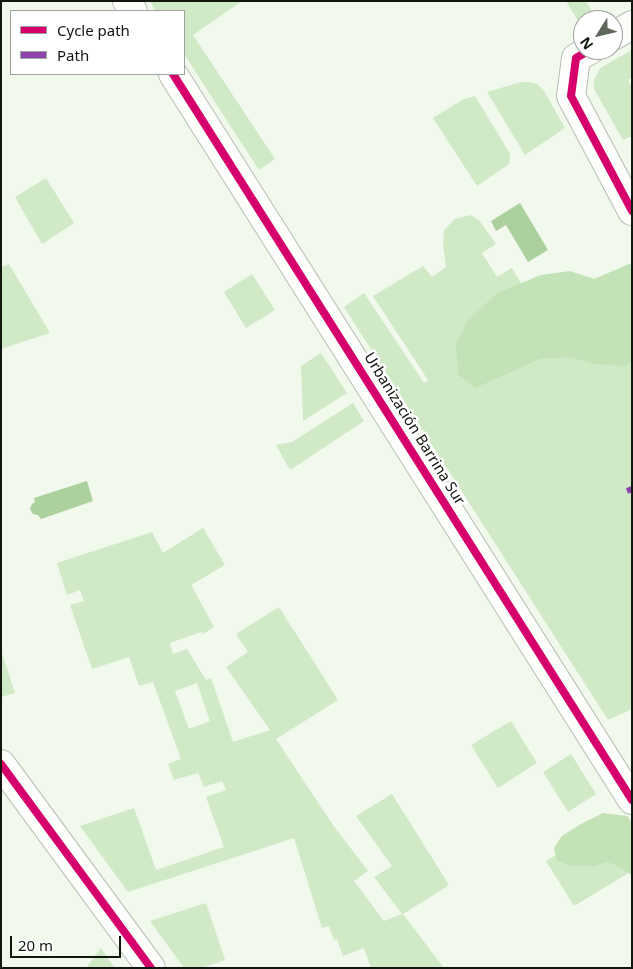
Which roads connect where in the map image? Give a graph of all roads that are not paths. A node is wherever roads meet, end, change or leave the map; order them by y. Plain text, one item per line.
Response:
1 (576, 60) edge
2 (173, 75) edge
3 (632, 211) edge
4 (1, 764) edge
5 (632, 800) edge
6 (151, 968) edge

1 - 3 street
2 - 5 street, Urbanización Barrina Sur
4 - 6 street

